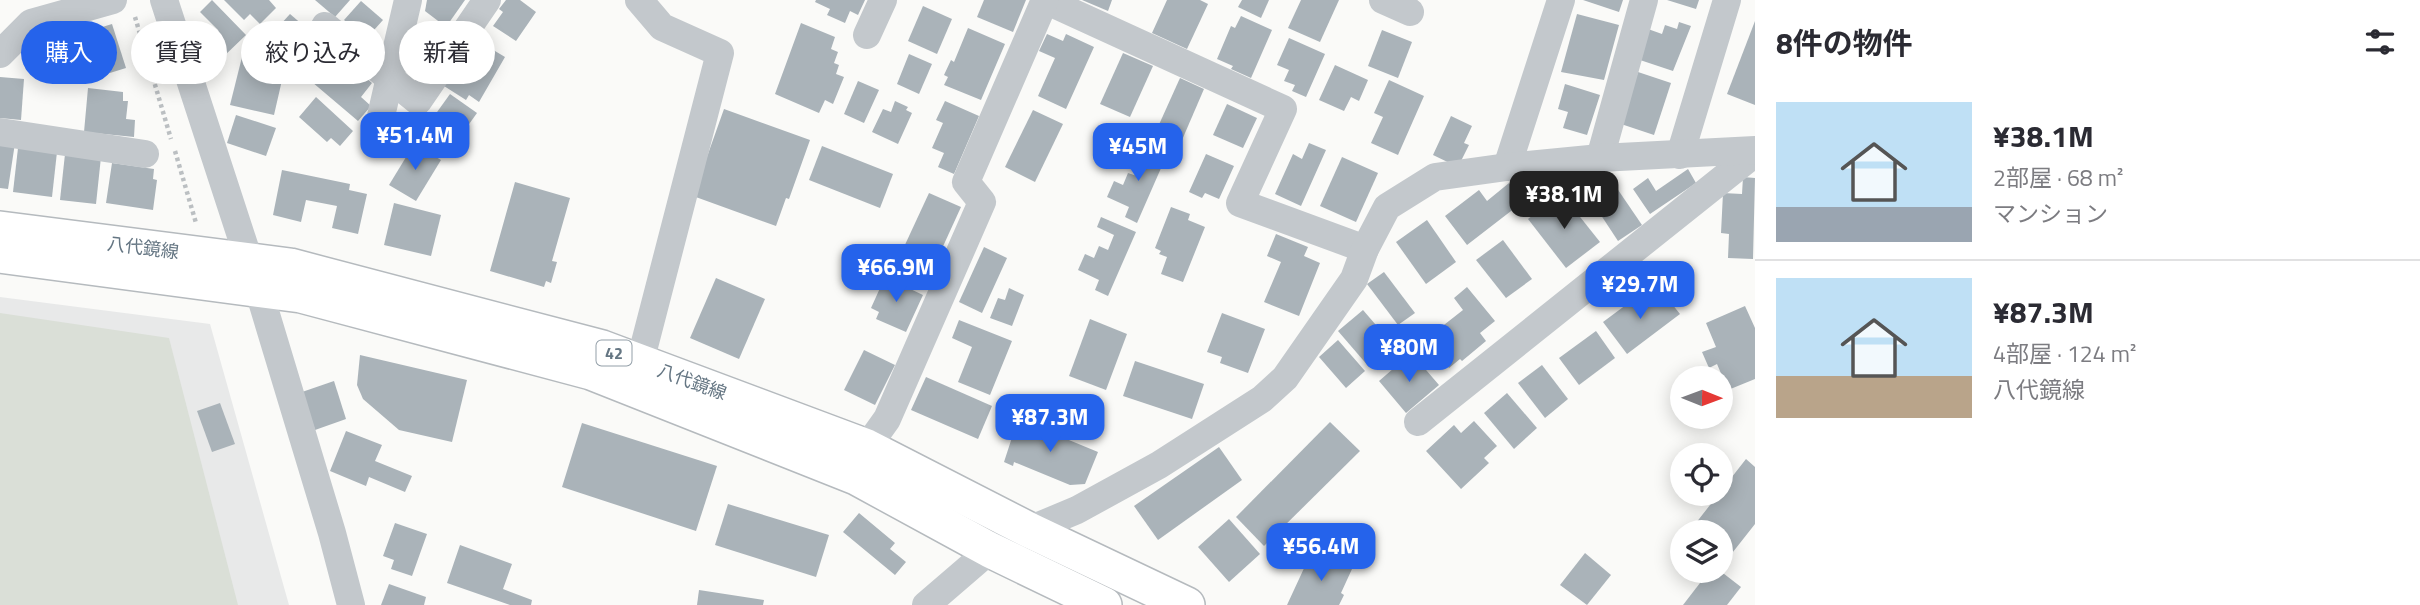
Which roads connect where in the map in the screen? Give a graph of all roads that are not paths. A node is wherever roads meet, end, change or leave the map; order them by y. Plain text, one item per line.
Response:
1 (164, 0) edge
2 (408, 0) edge
3 (487, 0) edge
4 (639, 0) edge
5 (883, 0) edge
6 (1045, 0) edge
7 (1383, 0) edge
8 (1561, 0) edge
9 (1644, 0) edge
10 (1727, 0) edge
11 (107, 1) edge
12 (1410, 12) dead end
13 (867, 35) dead end
14 (1, 52) edge
15 (385, 76) edge
16 (389, 79) junction
17 (381, 116) dead end
18 (0, 132) edge
19 (1755, 152) edge
20 (145, 154) dead end
21 (1680, 155) junction
22 (1600, 158) junction
23 (1507, 167) junction
24 (0, 229) edge
25 (1365, 249) junction
26 (0, 255) edge
27 (254, 274) junction
28 (640, 362) junction
29 (1418, 422) dead end
30 (867, 447) junction
31 (1029, 530) junction
32 (990, 550) junction
33 (351, 605) edge
34 (926, 605) edge
35 (1104, 605) edge
36 (1187, 605) edge

1 - 27 street
2 - 16 street
3 - 16 street
4 - 28 street
5 - 13 street
6 - 25 street
6 - 30 street
7 - 12 street
8 - 23 street
9 - 22 street
10 - 21 street
11 - 14 street
15 - 16 street
16 - 17 street
18 - 20 street
19 - 21 street
19 - 29 street
21 - 22 street
22 - 23 street
23 - 25 street
24 - 27 main road, 八代鏡線 / 42
25 - 31 street
26 - 27 main road, 八代鏡線 / 42
27 - 28 main road, 八代鏡線 / 42
27 - 32 main road, 八代鏡線 / 42
27 - 33 street
28 - 30 main road, 八代鏡線 / 42
30 - 31 main road, 八代鏡線 / 42
31 - 32 street
31 - 36 main road, 八代鏡線 / 42
32 - 34 street
32 - 35 main road, 八代鏡線 / 42

